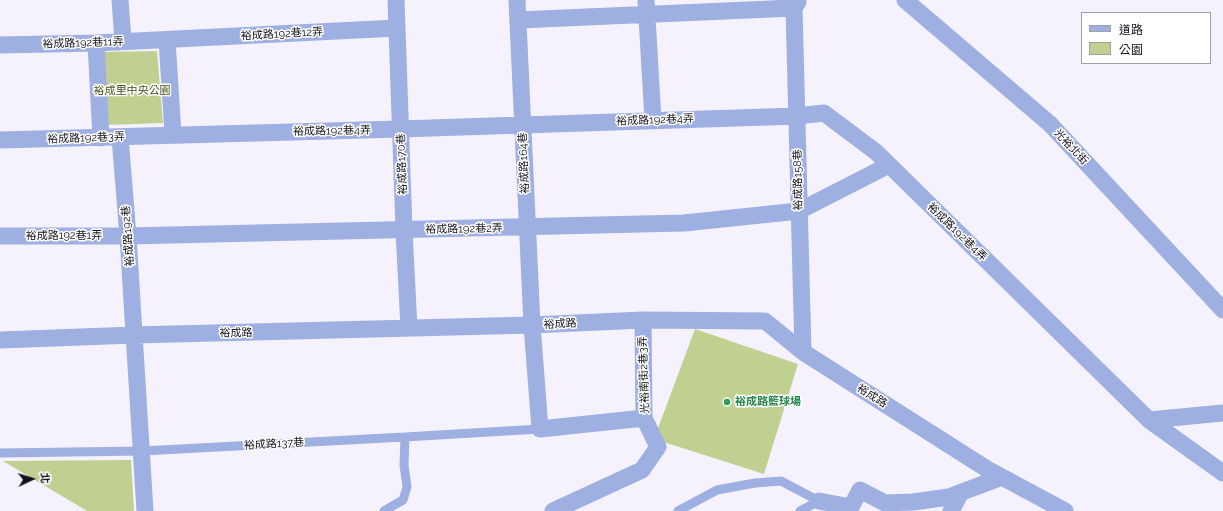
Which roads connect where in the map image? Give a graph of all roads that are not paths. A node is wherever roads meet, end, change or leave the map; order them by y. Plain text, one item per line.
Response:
1 (120, 0) edge
2 (396, 0) edge
3 (517, 0) edge
4 (905, 0) edge
5 (793, 2) edge
6 (647, 7) edge
7 (518, 20) junction
8 (397, 28) junction
9 (167, 40) junction
10 (123, 41) junction
11 (96, 43) junction
12 (0, 45) edge
13 (797, 116) junction
14 (653, 120) junction
15 (523, 124) junction
16 (400, 129) junction
17 (173, 134) junction
18 (120, 137) junction
19 (101, 138) junction
20 (0, 140) edge
21 (889, 165) junction
22 (799, 211) junction
23 (527, 227) junction
24 (404, 230) junction
25 (0, 236) edge
26 (128, 236) junction
27 (1223, 310) edge
28 (643, 320) junction
29 (532, 325) junction
30 (409, 328) junction
31 (134, 335) junction
32 (0, 340) edge
33 (803, 352) junction
34 (1223, 413) edge
35 (644, 418) junction
36 (1149, 420) junction
37 (540, 429) junction
38 (405, 437) junction
39 (142, 451) junction
40 (0, 453) edge
41 (1223, 473) edge
42 (1002, 477) junction
43 (961, 492) junction
44 (822, 506) edge
45 (145, 511) edge
46 (384, 511) edge
47 (553, 511) edge
48 (678, 511) edge
49 (800, 511) edge
50 (951, 511) edge
51 (1065, 511) edge

1 - 10 street
2 - 8 street, 裕成路170巷
3 - 7 street, 裕成路164巷
4 - 27 street, 光裕北街
5 - 6 street, 裕成路158巷
5 - 13 street, 裕成路158巷
6 - 7 street, 裕成路158巷
6 - 14 street
7 - 15 street, 裕成路164巷
8 - 9 street, 裕成路192巷12弄
8 - 16 street, 裕成路170巷
9 - 10 street, 裕成路192巷11弄
9 - 17 street
10 - 11 street, 裕成路192巷11弄
11 - 12 street, 裕成路192巷11弄
11 - 19 street
13 - 14 street, 裕成路192巷4弄
13 - 21 street, 裕成路192巷4弄
13 - 22 street, 裕成路158巷
14 - 15 street, 裕成路192巷4弄
15 - 16 street, 裕成路192巷4弄
15 - 23 street, 裕成路164巷
16 - 17 street, 裕成路192巷4弄
16 - 24 street, 裕成路170巷
17 - 18 street, 裕成路192巷3弄
18 - 19 street, 裕成路192巷3弄
18 - 26 street, 裕成路192巷
19 - 20 street, 裕成路192巷3弄
21 - 22 street
21 - 36 street, 裕成路192巷4弄
22 - 23 street, 裕成路192巷2弄
22 - 33 street, 裕成路158巷
23 - 24 street, 裕成路192巷2弄
23 - 29 street, 裕成路164巷
24 - 26 street, 裕成路192巷2弄
24 - 30 street, 裕成路170巷
25 - 26 street, 裕成路192巷1弄
26 - 31 street, 裕成路192巷
28 - 29 street, 裕成路
28 - 33 street, 裕成路
28 - 35 street, 光裕南街2巷3弄
29 - 30 street, 裕成路
29 - 37 street, 裕成路164巷
30 - 31 street, 裕成路
31 - 32 street, 裕成路
31 - 39 street
33 - 42 street, 裕成路
34 - 36 street
35 - 37 street
35 - 47 street, 光裕南街2巷3弄
36 - 41 street, 裕成路192巷4弄
37 - 38 lane, 裕成路137巷
38 - 39 lane, 裕成路137巷
38 - 46 lane
39 - 40 lane, 裕成路137巷
39 - 45 street
42 - 43 street
42 - 51 street, 裕成路
43 - 44 street
43 - 50 street
44 - 48 lane
44 - 49 lane

